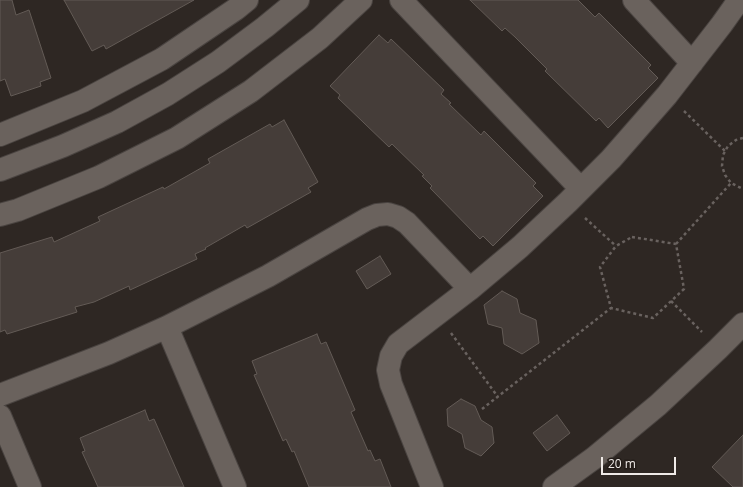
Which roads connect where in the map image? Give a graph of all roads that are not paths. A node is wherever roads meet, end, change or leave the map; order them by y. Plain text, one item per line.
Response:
1 (247, 0) edge
2 (298, 0) edge
3 (361, 0) edge
4 (401, 0) edge
5 (634, 0) edge
6 (739, 0) edge
7 (692, 63) junction
8 (0, 135) edge
9 (0, 170) edge
10 (574, 196) junction
11 (0, 215) edge
12 (470, 289) junction
13 (167, 327) junction
14 (741, 329) edge
15 (0, 395) edge
16 (0, 416) edge
17 (30, 487) edge
18 (235, 487) edge
19 (432, 487) edge
20 (554, 487) edge

1 - 8 street
2 - 9 street
3 - 11 street
4 - 10 street
5 - 7 street
6 - 7 street
7 - 10 street
10 - 12 street
12 - 13 street
12 - 19 street
13 - 15 street
13 - 18 street
14 - 20 street
16 - 17 street

